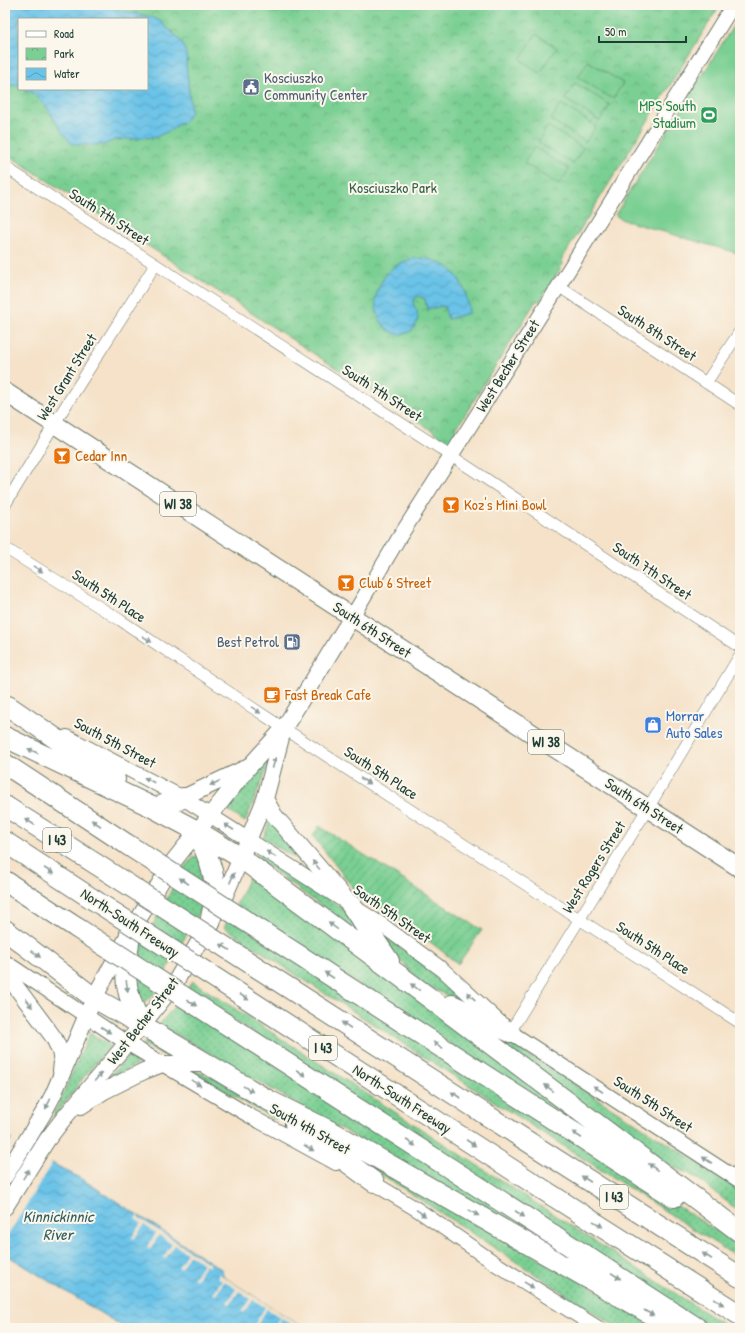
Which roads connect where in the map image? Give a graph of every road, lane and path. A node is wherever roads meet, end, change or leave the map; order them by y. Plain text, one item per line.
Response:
1 (733, 5) edge
2 (5, 167) edge
3 (155, 265) junction
4 (558, 286) junction
5 (740, 331) edge
6 (706, 383) junction
7 (5, 392) edge
8 (740, 405) edge
9 (54, 424) junction
10 (452, 456) junction
11 (5, 505) edge
12 (5, 548) edge
13 (352, 617) junction
14 (740, 647) edge
15 (740, 655) edge
16 (6, 705) edge
17 (284, 728) junction
18 (5, 737) edge
19 (5, 764) edge
20 (248, 768) junction
21 (183, 798) junction
22 (265, 799) junction
23 (5, 806) edge
24 (152, 807) junction
25 (648, 808) junction
26 (210, 814) junction
27 (197, 831) junction
28 (249, 839) junction
29 (5, 842) edge
30 (241, 858) junction
31 (740, 868) edge
32 (5, 881) edge
33 (351, 905) junction
34 (579, 919) junction
35 (210, 923) junction
36 (5, 930) edge
37 (130, 933) junction
38 (5, 962) edge
39 (5, 972) edge
40 (398, 974) junction
41 (94, 998) junction
42 (431, 999) junction
43 (85, 1016) junction
44 (740, 1023) edge
45 (142, 1025) junction
46 (510, 1032) junction
47 (127, 1043) junction
48 (162, 1064) junction
49 (207, 1064) junction
50 (60, 1078) junction
51 (266, 1099) junction
52 (64, 1118) junction
53 (5, 1176) edge
54 (740, 1181) edge
55 (374, 1182) junction
56 (5, 1207) edge
57 (740, 1232) edge
58 (740, 1238) edge
59 (740, 1277) edge
60 (740, 1315) edge
61 (598, 1328) edge
62 (675, 1328) edge
63 (697, 1328) edge

1 - 4 street, West Becher Street
2 - 3 street, South 7th Street
3 - 9 street, West Grant Street
3 - 10 street, South 7th Street
4 - 6 street, South 8th Street
4 - 10 street, West Becher Street
5 - 6 street
6 - 8 street, South 8th Street
7 - 9 main road, South 6th Street / WI 38
9 - 11 street, West Grant Street
9 - 13 main road, South 6th Street / WI 38
10 - 13 street, West Becher Street
10 - 14 street, South 7th Street
12 -> 17 street, South 5th Place
13 - 17 main road, West Becher Street
13 - 25 main road, South 6th Street / WI 38
15 - 25 street, West Rogers Street
21 -> 16 street, South 5th Street
16 - 24 highway
17 - 20 main road, West Becher Street
22 -> 17 main road, West Becher Street
17 -> 34 street, South 5th Place
24 -> 18 highway
58 -> 19 highway, bridge
20 -> 21 main road
20 - 26 main road, West Becher Street
21 - 24 highway
21 - 26 street, South 5th Street
22 - 28 main road, West Becher Street
33 -> 22 main road
59 -> 23 highway, North-South Freeway / I 43, bridge
24 - 27 highway
25 - 31 main road, South 6th Street / WI 38
25 - 34 street, West Rogers Street
26 - 27 main road, West Becher Street
28 -> 26 street, South 5th Street
27 - 30 highway
27 - 35 highway
27 - 37 main road, West Becher Street
28 - 30 main road, West Becher Street
33 -> 28 street, South 5th Street
29 -> 60 highway, North-South Freeway / I 43, bridge
35 -> 30 main road, West Becher Street
40 -> 30 highway
32 -> 63 highway, bridge
33 - 40 highway
46 -> 33 street, South 5th Street
34 - 44 street, South 5th Place
34 - 46 street, West Rogers Street
35 - 45 main road, West Becher Street
36 -> 41 highway
37 - 41 main road, West Becher Street
37 -> 45 highway
38 - 43 street, South 4th Street
39 -> 50 main road
42 -> 40 highway
41 - 43 main road, West Becher Street
41 - 45 highway
42 - 46 highway
57 -> 42 highway
43 -> 47 street, South 4th Street
43 - 50 main road, West Becher Street
45 - 47 main road, West Becher Street
45 - 49 highway
54 -> 46 street, South 5th Street
47 - 48 street, South 4th Street
52 -> 47 main road, West Becher Street
48 - 49 main road
48 - 52 main road
48 -> 55 street, South 4th Street
49 -> 51 highway
50 -> 53 main road, West Becher Street
51 - 55 highway
51 -> 62 highway
56 -> 52 main road, West Becher Street
55 -> 61 street, South 4th Street

